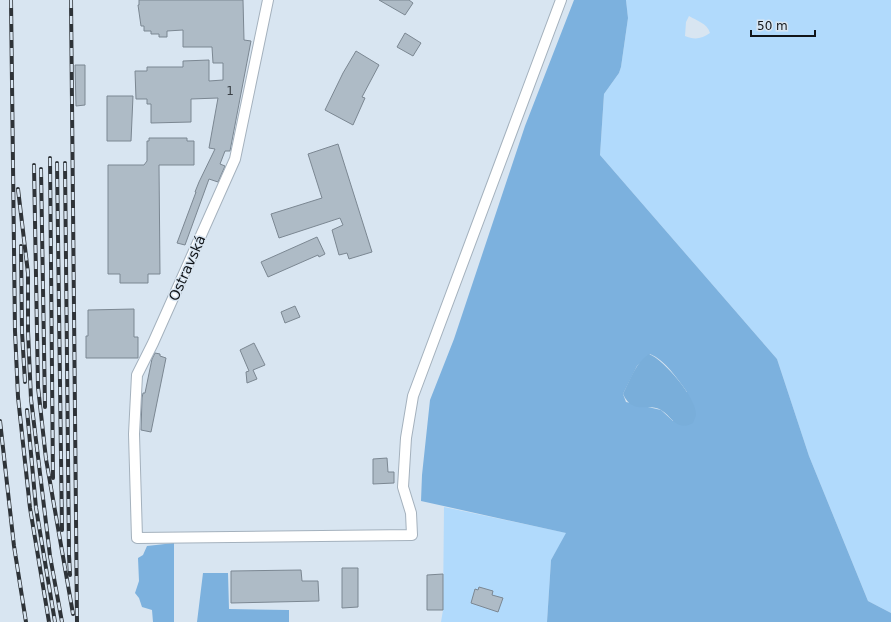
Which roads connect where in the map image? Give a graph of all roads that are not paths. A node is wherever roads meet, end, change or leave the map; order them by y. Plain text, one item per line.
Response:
1 (268, 0) edge
2 (561, 0) edge

1 - 2 street, Ostravská

